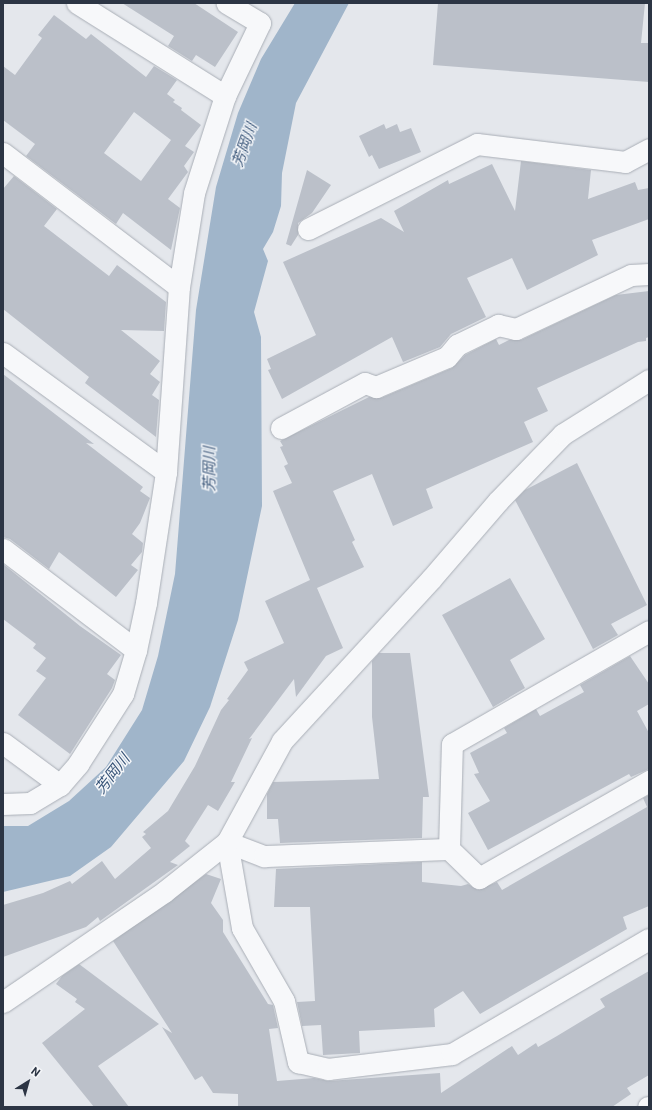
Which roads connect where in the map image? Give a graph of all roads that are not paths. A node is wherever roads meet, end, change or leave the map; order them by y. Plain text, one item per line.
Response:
1 (77, 3) edge
2 (227, 3) edge
3 (226, 96) junction
4 (649, 149) edge
5 (3, 153) edge
6 (308, 229) dead end
7 (649, 274) edge
8 (179, 287) junction
9 (3, 353) edge
10 (649, 380) edge
11 (281, 428) dead end
12 (166, 472) junction
13 (3, 549) edge
14 (649, 631) edge
15 (136, 650) junction
16 (3, 742) edge
17 (649, 781) edge
18 (60, 784) junction
19 (3, 804) edge
20 (227, 842) junction
21 (449, 849) junction
22 (649, 939) edge
23 (3, 1002) edge

1 - 3 street
2 - 3 street
3 - 8 street
4 - 6 street
5 - 8 street
7 - 11 street
8 - 12 street
9 - 12 street
10 - 20 street
12 - 15 street
13 - 15 street
14 - 21 street
15 - 18 street
16 - 18 street
17 - 21 street
18 - 19 street
20 - 21 street
20 - 22 street
20 - 23 street

